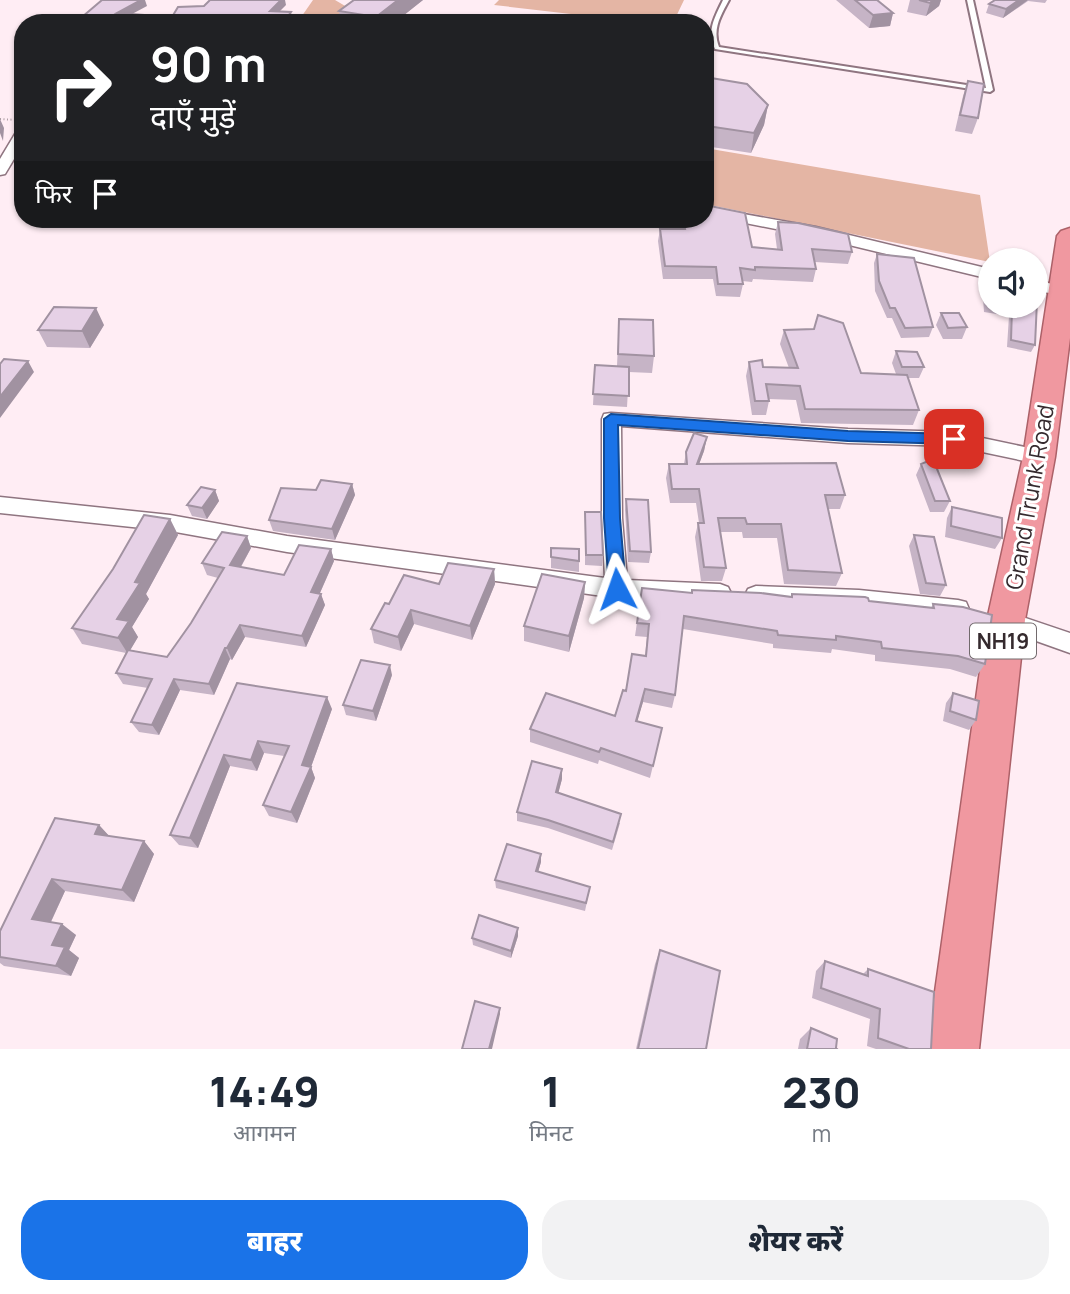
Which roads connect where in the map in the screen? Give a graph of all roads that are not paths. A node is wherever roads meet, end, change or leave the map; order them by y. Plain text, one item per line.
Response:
1 (726, 0) edge
2 (970, 0) edge
3 (714, 23) edge
4 (714, 43) edge
5 (14, 148) edge
6 (0, 172) edge
7 (714, 213) edge
8 (1070, 236) edge
9 (978, 271) edge
10 (1049, 288) edge
11 (1039, 457) junction
12 (0, 505) edge
13 (617, 589) junction
14 (1006, 620) junction
15 (1070, 643) edge
16 (953, 1049) edge

1 - 3 lane
2 - 4 lane
5 - 6 street
7 - 9 street
8 - 10 highway, Grand Trunk Road / NH19
10 - 11 highway, Grand Trunk Road / NH19
11 - 13 street
11 - 14 highway, Grand Trunk Road / NH19
12 - 13 street
13 - 14 street
14 - 15 street
14 - 16 highway, Grand Trunk Road / NH19

